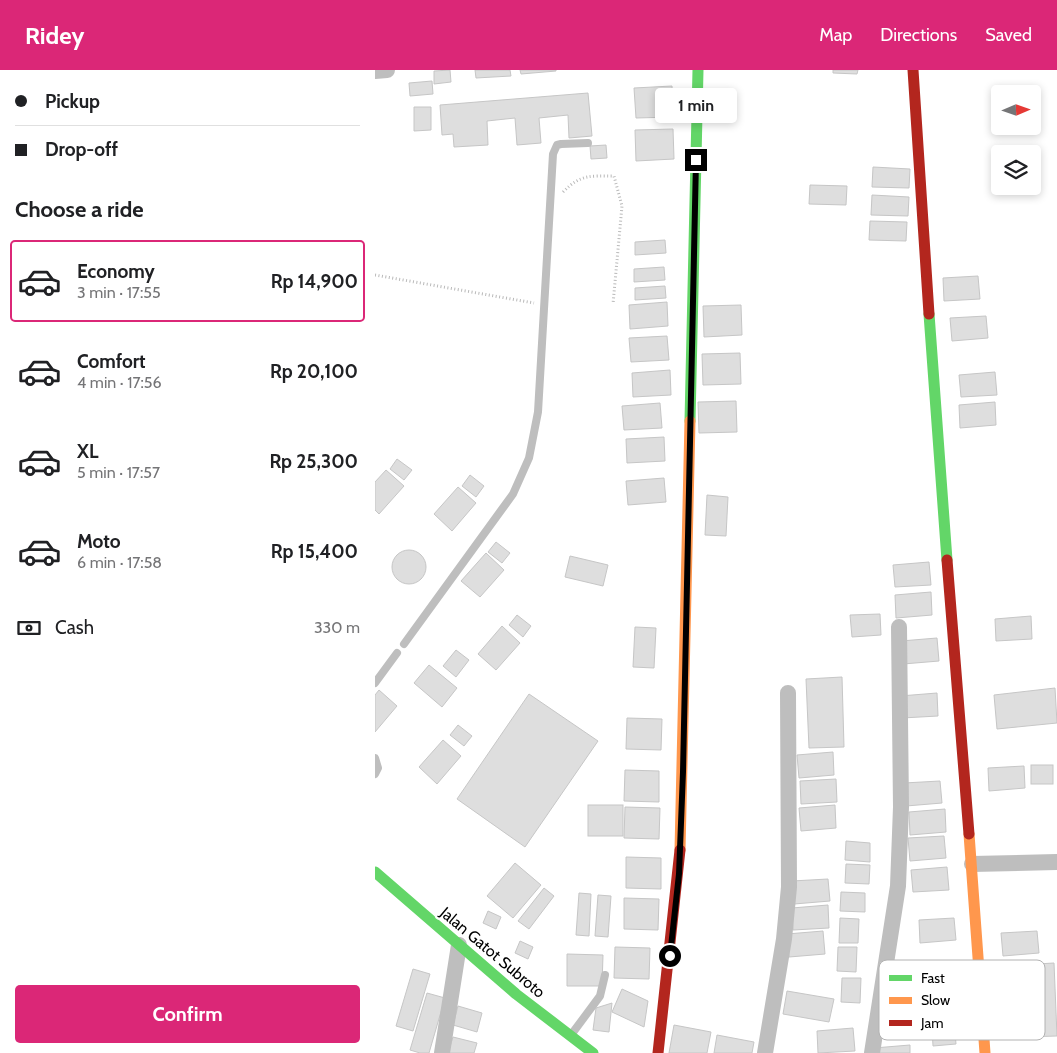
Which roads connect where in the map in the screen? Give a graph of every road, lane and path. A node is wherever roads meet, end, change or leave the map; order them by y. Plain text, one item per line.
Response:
1 (387, 70) edge
2 (698, 70) edge
3 (913, 70) edge
4 (375, 71) edge
5 (588, 143) dead end
6 (561, 200) dead end
7 (375, 275) edge
8 (545, 304) junction
9 (613, 304) dead end
10 (899, 627) dead end
11 (404, 644) dead end
12 (397, 653) dead end
13 (375, 683) edge
14 (788, 693) dead end
15 (375, 758) edge
16 (375, 774) edge
17 (1057, 862) edge
18 (972, 864) junction
19 (375, 872) edge
20 (459, 945) junction
21 (888, 960) edge
22 (978, 960) edge
23 (605, 975) dead end
24 (879, 1012) edge
25 (984, 1040) edge
26 (580, 1047) edge
27 (442, 1053) edge
28 (658, 1053) edge
29 (765, 1053) edge
30 (872, 1053) edge
31 (985, 1053) edge

1 - 4 street
2 - 28 street
3 - 18 street
5 - 8 lane
6 - 9 path
7 - 8 path
8 - 11 lane
10 - 21 street
12 - 13 lane
14 - 29 street
15 - 16 lane
17 - 18 street
18 - 22 street
19 - 20 street, Jalan Gatot Subroto
20 - 26 street, Jalan Gatot Subroto
20 - 27 street
23 - 26 lane
24 - 30 street
25 - 31 street

